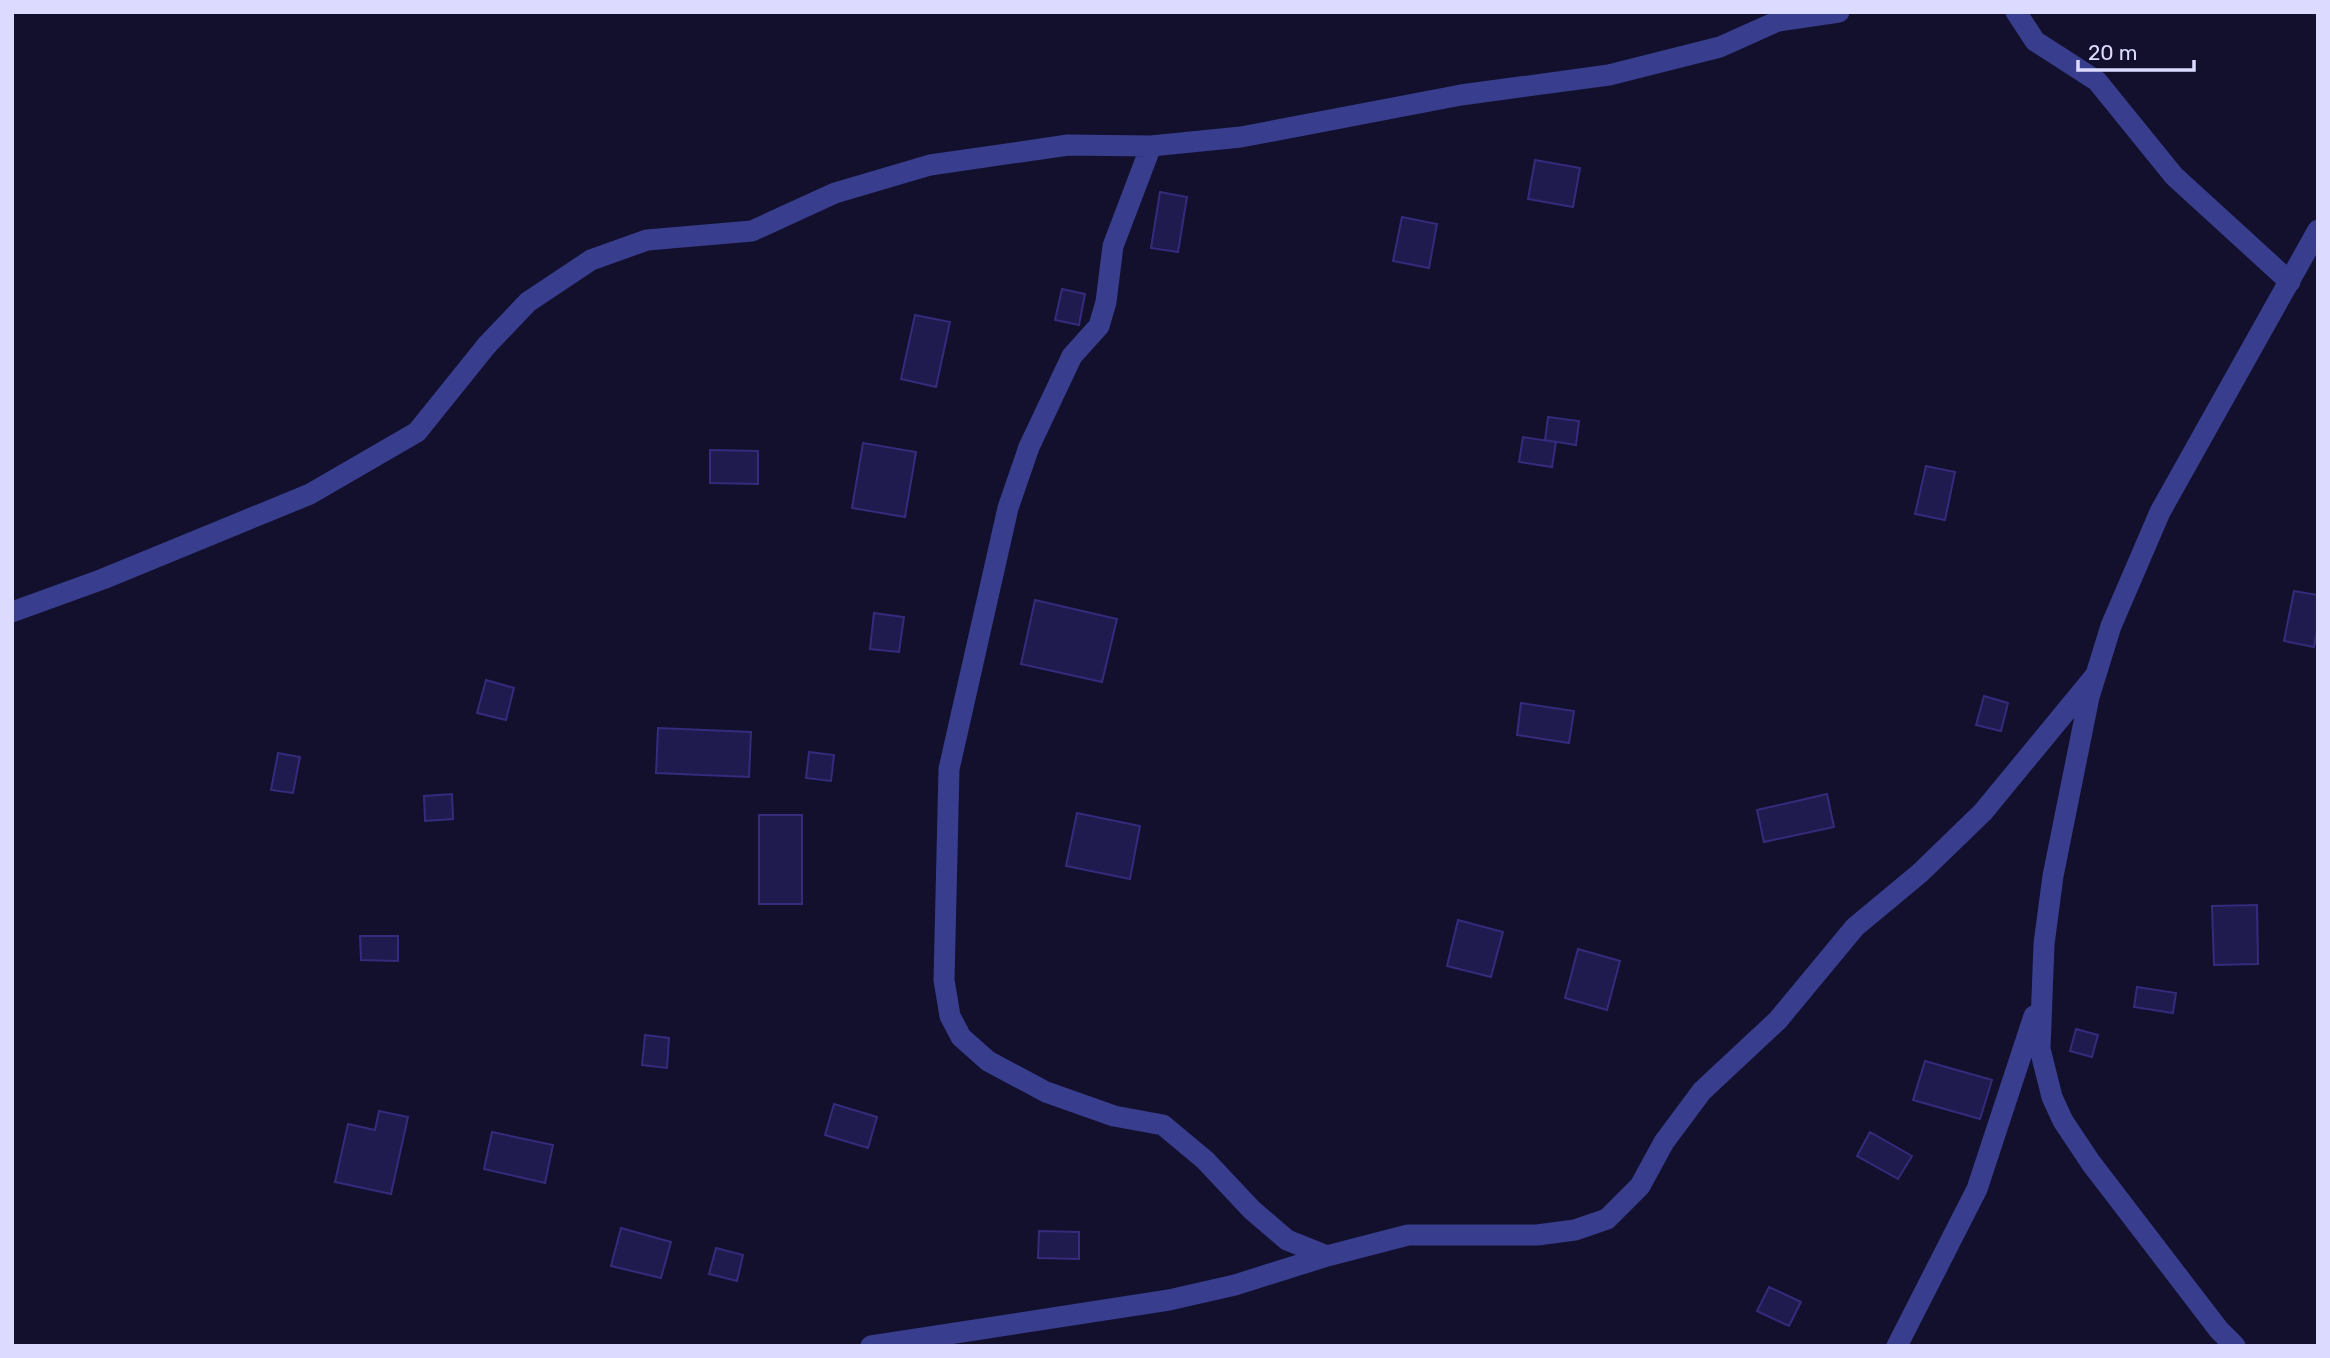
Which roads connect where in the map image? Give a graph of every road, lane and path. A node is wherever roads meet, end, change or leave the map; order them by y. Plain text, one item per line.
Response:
1 (1839, 12) edge
2 (2016, 12) edge
3 (1151, 146) junction
4 (2318, 230) edge
5 (2310, 265) edge
6 (2290, 282) junction
7 (12, 612) edge
8 (2095, 676) junction
9 (2041, 994) junction
10 (1327, 1256) junction
11 (871, 1346) edge
12 (1897, 1346) edge
13 (2235, 1346) edge

1 - 3 street
2 - 6 street
3 - 7 street
3 - 10 street
4 - 5 street
5 - 6 street
6 - 8 street
8 - 9 street
8 - 10 street
9 - 12 street
9 - 13 street
10 - 11 street

